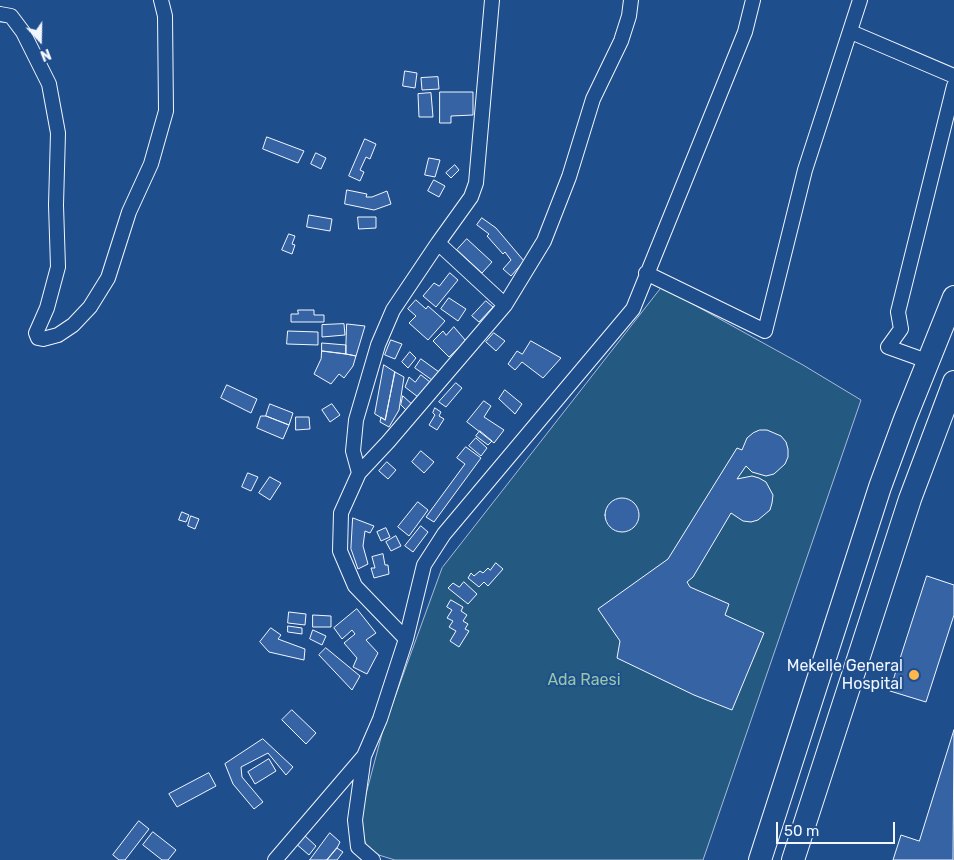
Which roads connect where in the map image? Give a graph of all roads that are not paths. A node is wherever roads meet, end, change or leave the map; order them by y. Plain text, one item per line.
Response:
1 (161, 0) edge
2 (492, 0) edge
3 (631, 0) edge
4 (753, 0) edge
5 (860, 0) edge
6 (0, 14) edge
7 (851, 32) junction
8 (954, 76) edge
9 (954, 86) edge
10 (438, 243) junction
11 (646, 273) junction
12 (505, 305) junction
13 (952, 307) edge
14 (927, 361) junction
15 (954, 382) edge
16 (905, 419) junction
17 (936, 430) junction
18 (359, 473) junction
19 (406, 639) junction
20 (364, 756) junction
21 (275, 860) edge
22 (373, 860) edge
23 (760, 860) edge
24 (793, 860) edge

1 - 6 street
2 - 10 street
3 - 12 street
4 - 11 street
5 - 7 street
7 - 8 street
7 - 11 street
9 - 14 street
10 - 12 street
10 - 18 street
11 - 19 street
12 - 18 street
13 - 14 main road
14 - 16 main road
15 - 17 main road
16 - 17 main road
16 - 23 main road
17 - 24 main road
18 - 19 street
19 - 20 street
20 - 21 street
20 - 22 street

